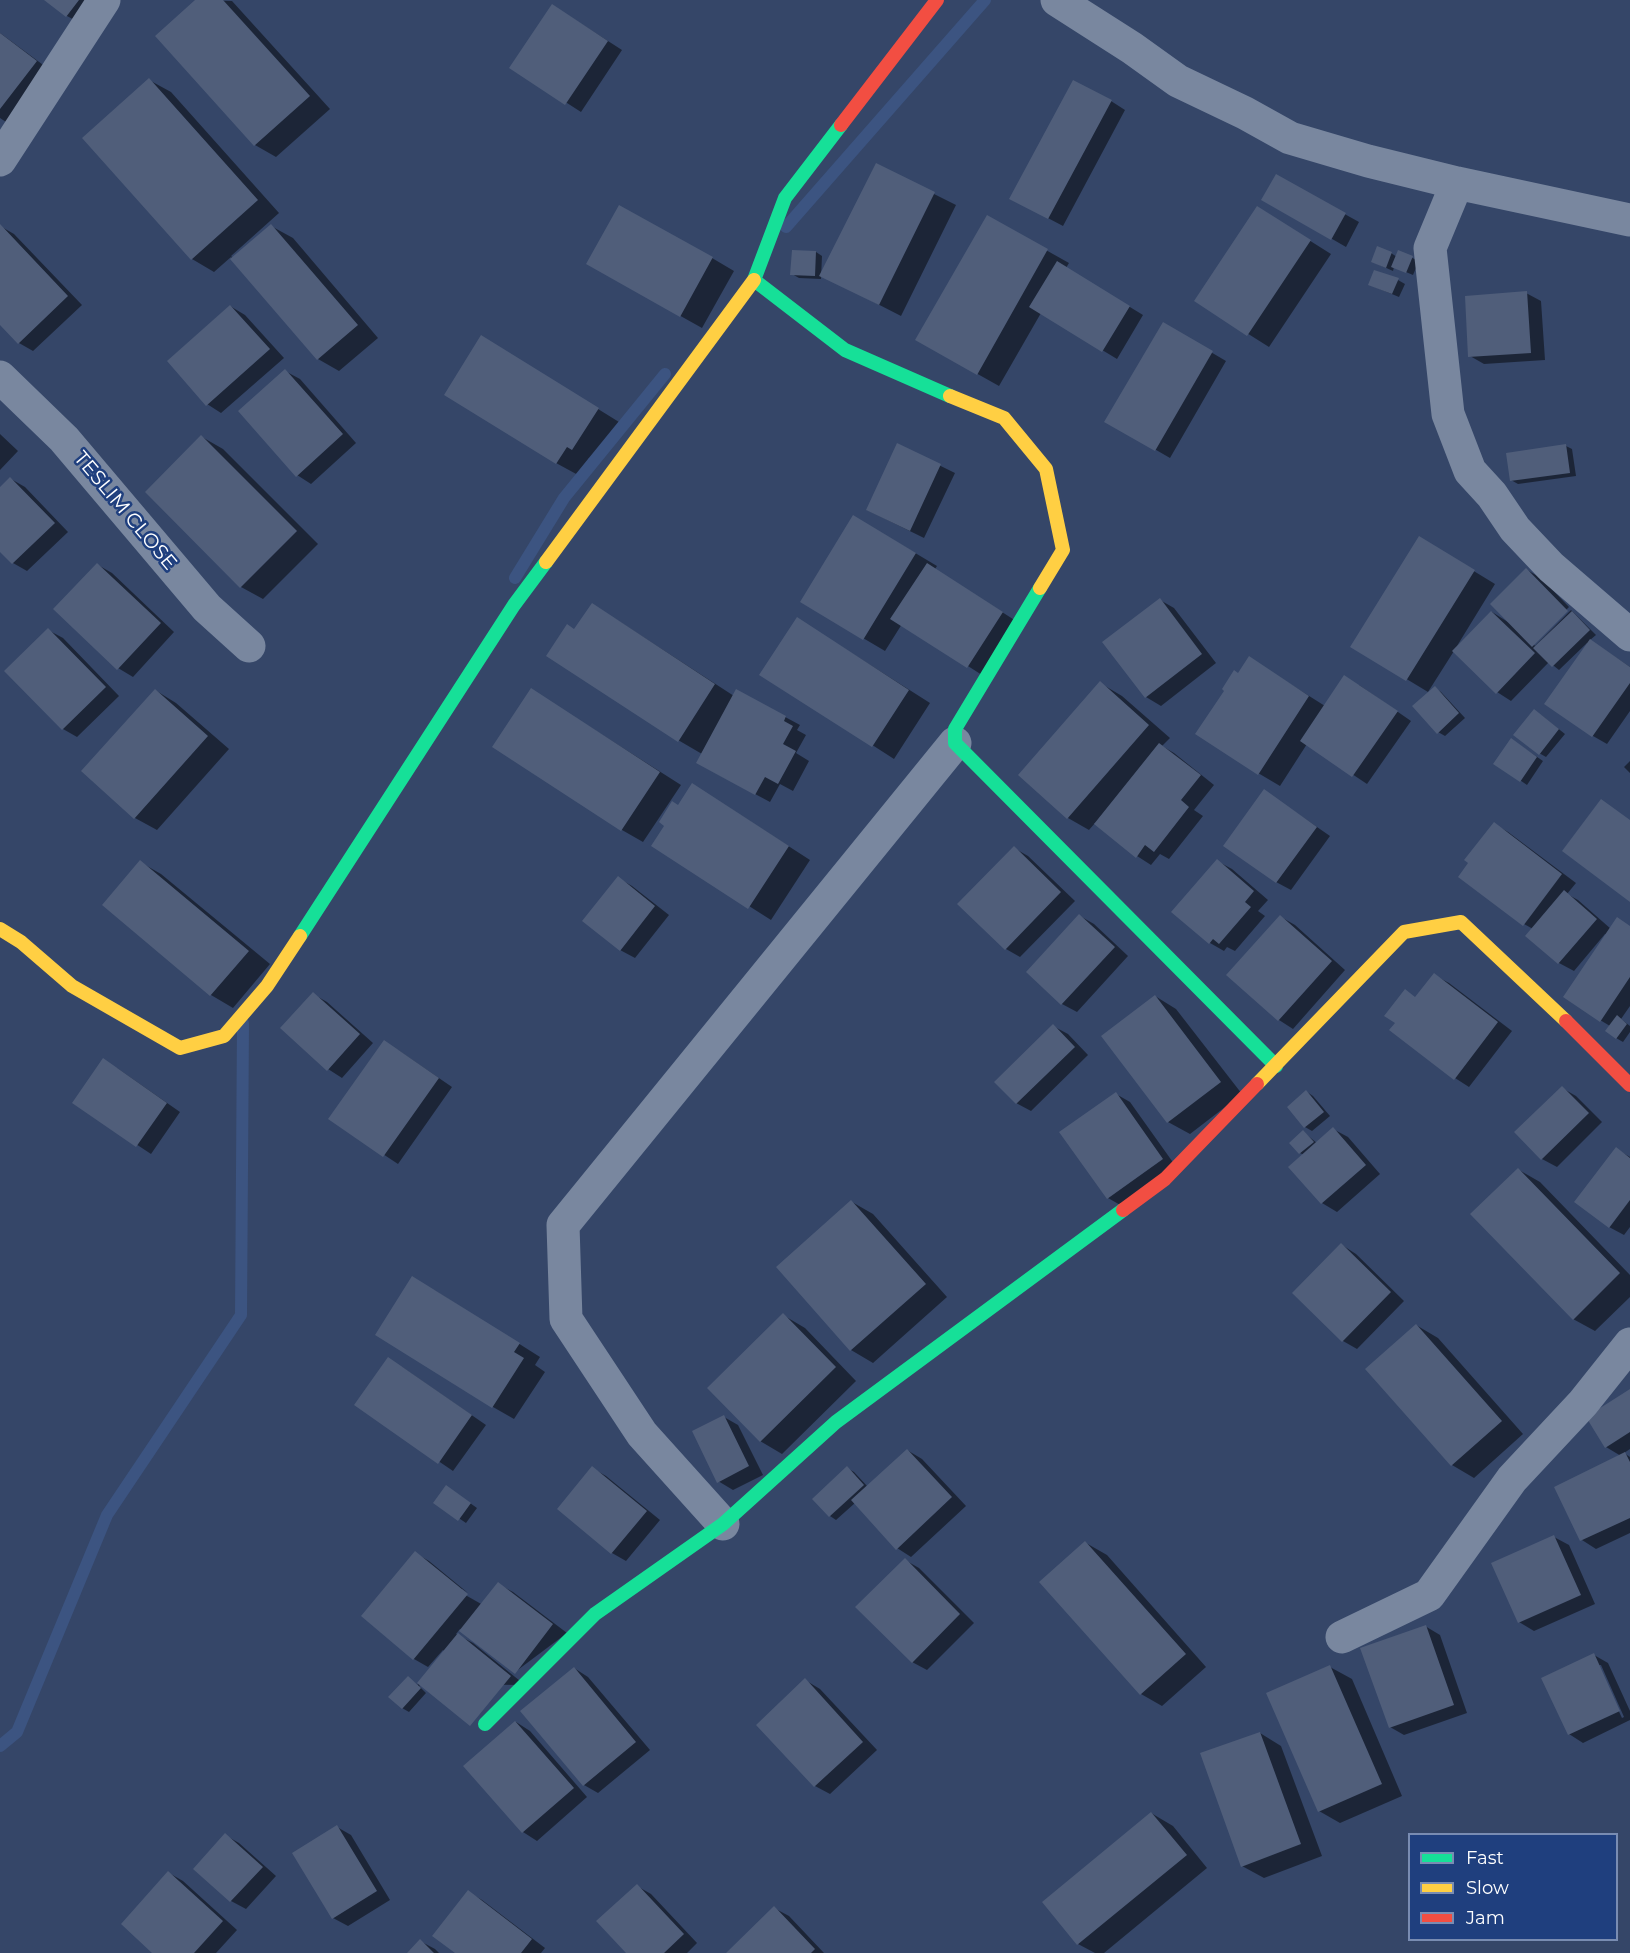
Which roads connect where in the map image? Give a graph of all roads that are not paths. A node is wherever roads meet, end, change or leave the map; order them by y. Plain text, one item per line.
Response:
1 (104, 0) edge
2 (937, 0) edge
3 (1057, 0) edge
4 (0, 160) edge
5 (1457, 183) junction
6 (1630, 220) edge
7 (754, 280) junction
8 (0, 377) edge
9 (1630, 634) edge
10 (249, 646) dead end
11 (956, 743) junction
12 (0, 929) edge
13 (1276, 1066) junction
14 (1630, 1085) edge
15 (1630, 1344) edge
16 (723, 1524) junction
17 (1342, 1637) dead end
18 (485, 1724) dead end

1 - 4 street
2 - 7 street
3 - 5 street
5 - 6 street
5 - 9 street
7 - 11 street
7 - 12 street
8 - 10 street, TESLIM CLOSE
11 - 13 street
11 - 16 street
13 - 14 street
13 - 16 street
15 - 17 street
16 - 18 street

